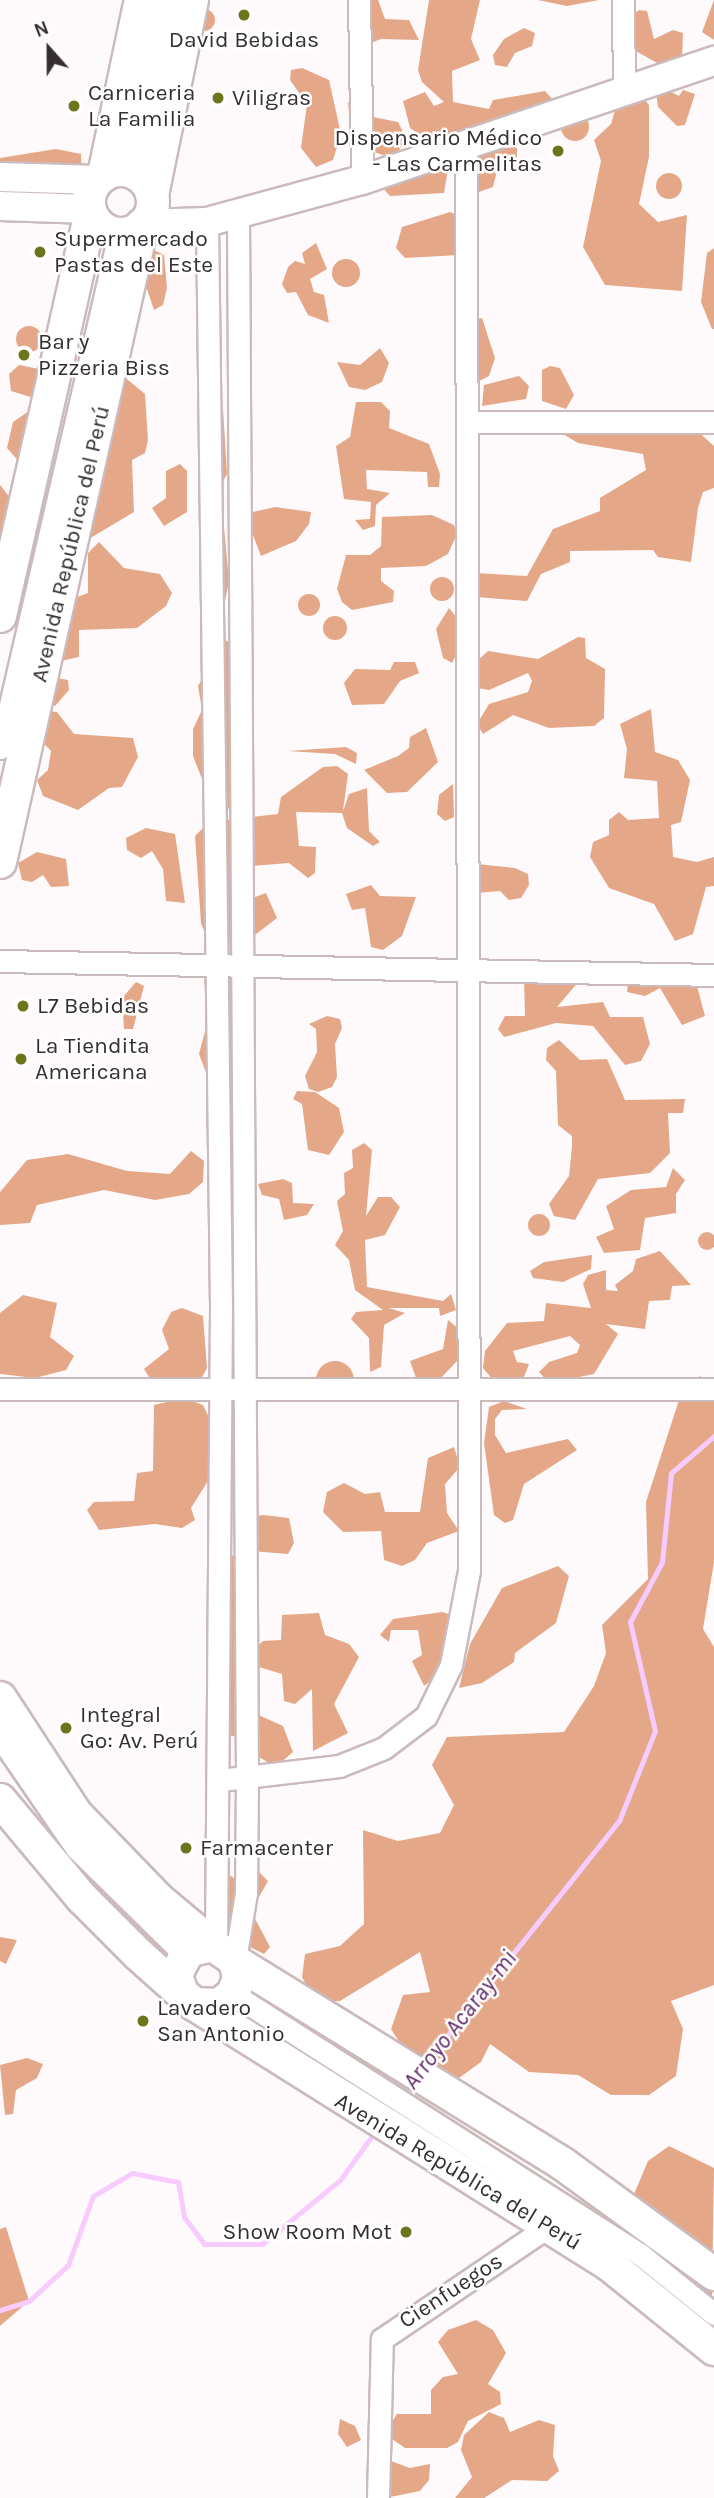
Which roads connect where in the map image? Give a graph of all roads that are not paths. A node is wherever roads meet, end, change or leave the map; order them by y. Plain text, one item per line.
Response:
1 (141, 0) edge
2 (166, 0) edge
3 (192, 0) edge
4 (359, 0) edge
5 (623, 0) edge
6 (714, 61) edge
7 (624, 92) junction
8 (466, 146) junction
9 (0, 177) edge
10 (362, 180) junction
11 (103, 190) junction
12 (0, 206) edge
13 (237, 215) junction
14 (142, 216) junction
15 (196, 223) junction
16 (467, 422) junction
17 (714, 422) edge
18 (0, 616) edge
19 (0, 748) edge
20 (0, 862) edge
21 (0, 961) edge
22 (216, 966) junction
23 (244, 966) junction
24 (470, 975) junction
25 (714, 975) edge
26 (0, 1389) edge
27 (220, 1389) junction
28 (244, 1389) junction
29 (471, 1389) junction
30 (714, 1389) edge
31 (0, 1698) edge
32 (0, 1737) edge
33 (247, 1777) junction
34 (220, 1780) junction
35 (0, 1800) edge
36 (217, 1953) junction
37 (233, 1994) junction
38 (188, 1998) junction
39 (354, 2053) junction
40 (549, 2227) junction
41 (714, 2274) edge
42 (714, 2314) edge
43 (714, 2349) edge
44 (378, 2498) edge

1 - 11 highway
2 - 11 street
3 - 14 highway, Avenida República del Perú
4 - 10 street
5 - 7 street
6 - 7 main road
7 - 8 main road
8 - 10 main road
8 - 16 street
9 - 11 main road
10 - 13 main road
11 - 12 main road
11 - 14 highway
11 - 14 highway
11 - 18 highway
13 - 15 main road
13 - 23 street
14 - 15 main road
14 - 19 street
14 - 20 highway, Avenida República del Perú
15 - 22 street
16 - 17 street
16 - 24 street
21 - 22 street
22 - 23 street
22 - 27 street
23 - 24 street
23 - 28 street
24 - 25 street
24 - 29 street
26 - 27 street
27 - 28 street
27 - 34 street
28 - 29 street
28 - 33 street
29 - 30 street
29 - 33 street
31 - 36 highway
32 - 36 street
33 - 34 street
33 - 36 street
34 - 36 street
35 - 38 highway, Avenida República del Perú
36 - 37 highway
36 - 38 highway
36 - 39 highway
37 - 38 highway
37 - 39 street
38 - 40 highway, Avenida República del Perú
39 - 41 highway
39 - 42 street
40 - 43 highway, Avenida República del Perú
40 - 44 street, Cienfuegos

